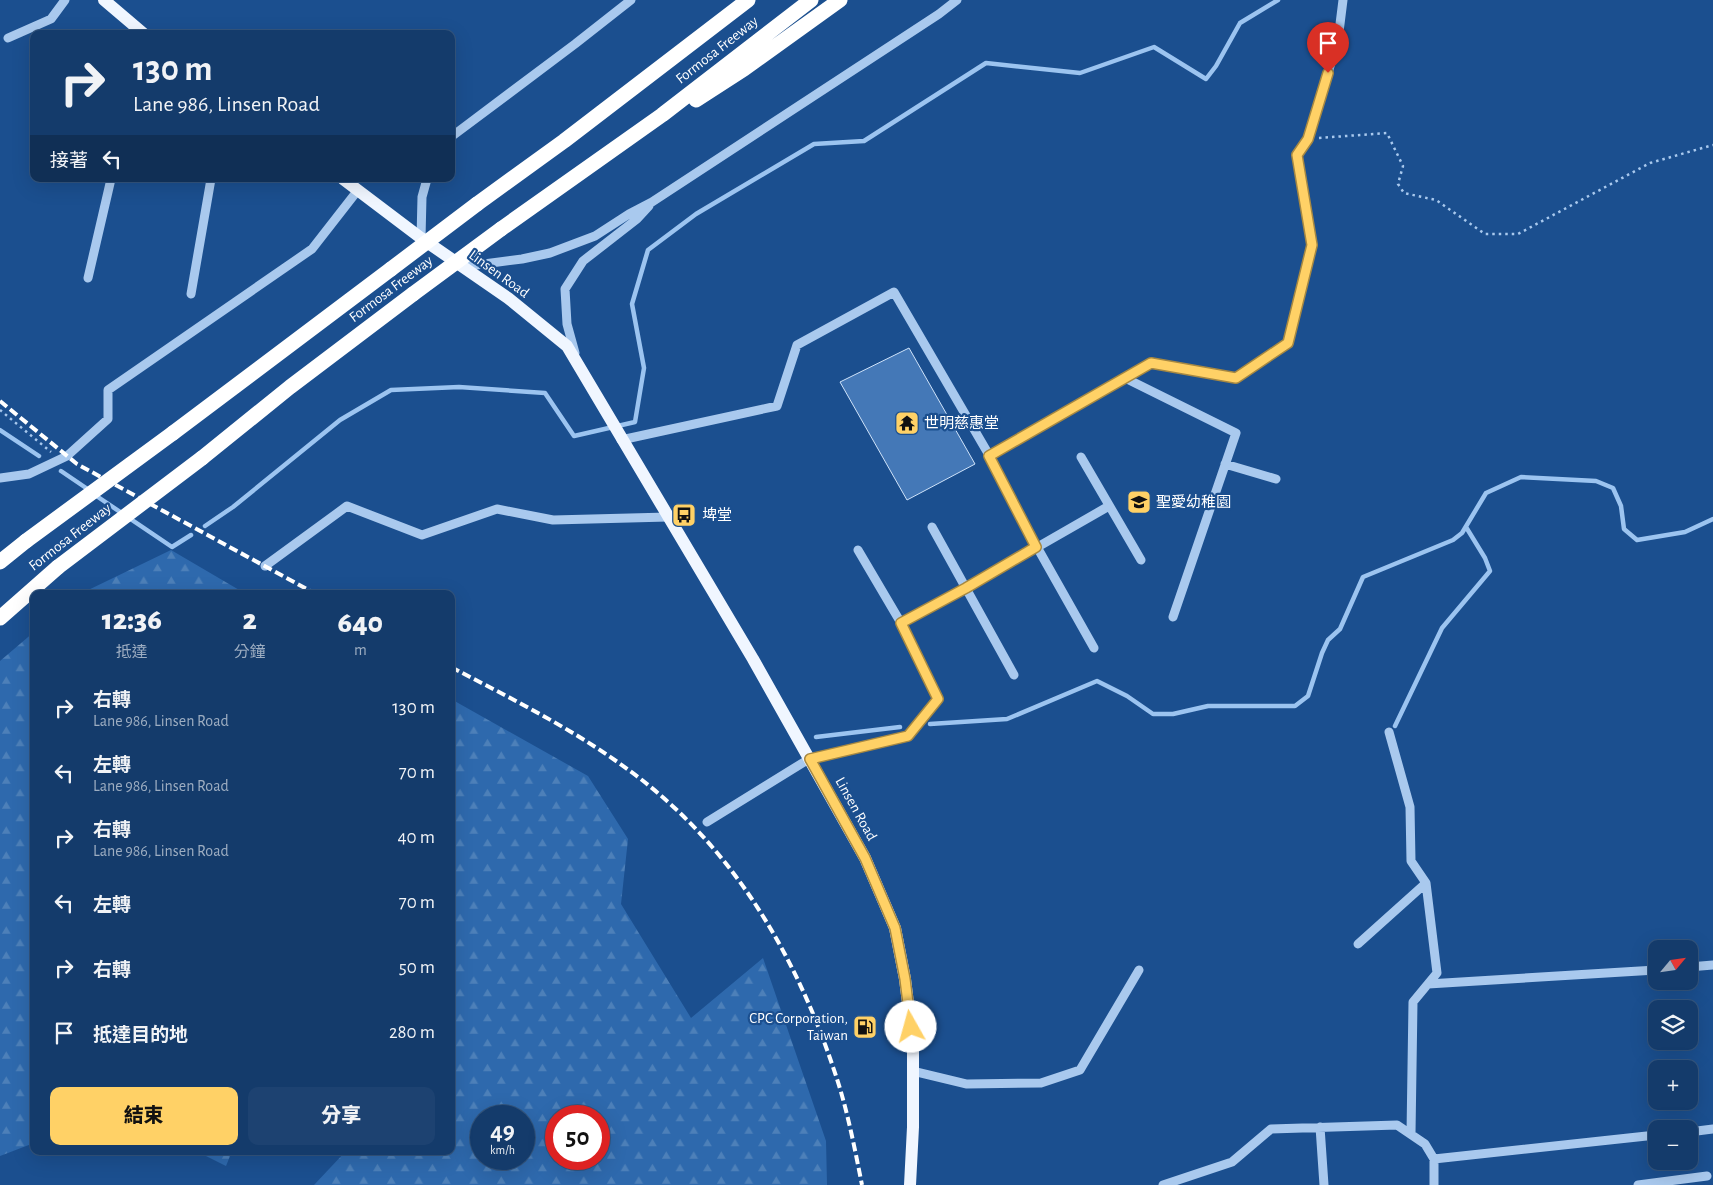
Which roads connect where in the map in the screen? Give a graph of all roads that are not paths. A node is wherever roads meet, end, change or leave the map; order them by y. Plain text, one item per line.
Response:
1 (65, 0) edge
2 (104, 0) edge
3 (630, 0) edge
4 (748, 0) edge
5 (811, 0) edge
6 (840, 0) edge
7 (958, 0) edge
8 (1343, 0) edge
9 (139, 30) edge
10 (8, 38) dead end
11 (455, 134) edge
12 (591, 166) junction
13 (110, 182) edge
14 (210, 182) edge
15 (347, 182) edge
16 (426, 182) edge
17 (358, 190) junction
18 (652, 202) junction
19 (421, 238) junction
20 (461, 267) junction
21 (88, 278) dead end
22 (191, 294) dead end
23 (578, 364) junction
24 (1124, 378) junction
25 (620, 438) junction
26 (989, 456) junction
27 (1081, 457) dead end
28 (1225, 464) junction
29 (0, 478) edge
30 (1276, 480) dead end
31 (1109, 506) junction
32 (668, 517) junction
33 (932, 527) dead end
34 (1036, 547) junction
35 (858, 550) dead end
36 (1141, 560) dead end
37 (0, 562) edge
38 (265, 566) dead end
39 (966, 588) junction
40 (32, 590) edge
41 (30, 592) edge
42 (1173, 617) dead end
43 (0, 618) edge
44 (901, 623) junction
45 (1094, 648) dead end
46 (1014, 676) dead end
47 (1389, 732) dead end
48 (810, 759) junction
49 (707, 822) dead end
50 (1426, 883) junction
51 (1358, 944) dead end
52 (1713, 965) edge
53 (1698, 966) edge
54 (1140, 970) dead end
55 (1648, 970) edge
56 (1428, 984) junction
57 (913, 1071) junction
58 (1320, 1127) junction
59 (1713, 1129) edge
60 (1698, 1131) edge
61 (1411, 1134) junction
62 (1648, 1136) edge
63 (1434, 1158) junction
64 (1707, 1176) dead end
65 (910, 1185) edge
66 (1163, 1185) edge
67 (1324, 1185) edge
68 (1434, 1185) edge
69 (1638, 1185) edge

1 - 10 street
2 - 9 main road
3 - 11 street
4 - 37 highway, Formosa Freeway, bridge
5 - 12 highway, Formosa Freeway
6 - 12 highway
7 - 18 street
8 - 24 street
12 - 40 highway, Formosa Freeway, bridge
13 - 21 street
14 - 22 street
15 - 17 main road, Linsen Road
16 - 19 street
17 - 19 main road, Linsen Road
17 - 29 street
18 - 20 street
18 - 23 street
19 - 20 main road, Linsen Road
20 - 23 main road, Linsen Road
23 - 25 main road, Linsen Road
24 - 26 street
24 - 28 street
25 - 26 street
25 - 32 main road, Linsen Road
26 - 34 street
27 - 31 street
28 - 30 street
28 - 42 street
31 - 34 street
31 - 36 street
32 - 38 street
32 - 48 main road, Linsen Road
33 - 39 street
34 - 39 street
34 - 45 street
35 - 44 street
39 - 44 street
39 - 46 street
41 - 43 highway, Formosa Freeway, bridge
44 - 48 street
47 - 50 street
48 - 49 street
48 - 57 main road, Linsen Road
50 - 51 street
50 - 56 street
52 - 53 street
54 - 57 street
55 - 56 street
56 - 61 street
57 - 65 main road, Linsen Road
58 - 61 street
58 - 66 street
58 - 67 street
59 - 60 street
61 - 63 street
62 - 63 street
63 - 68 street
64 - 69 street

